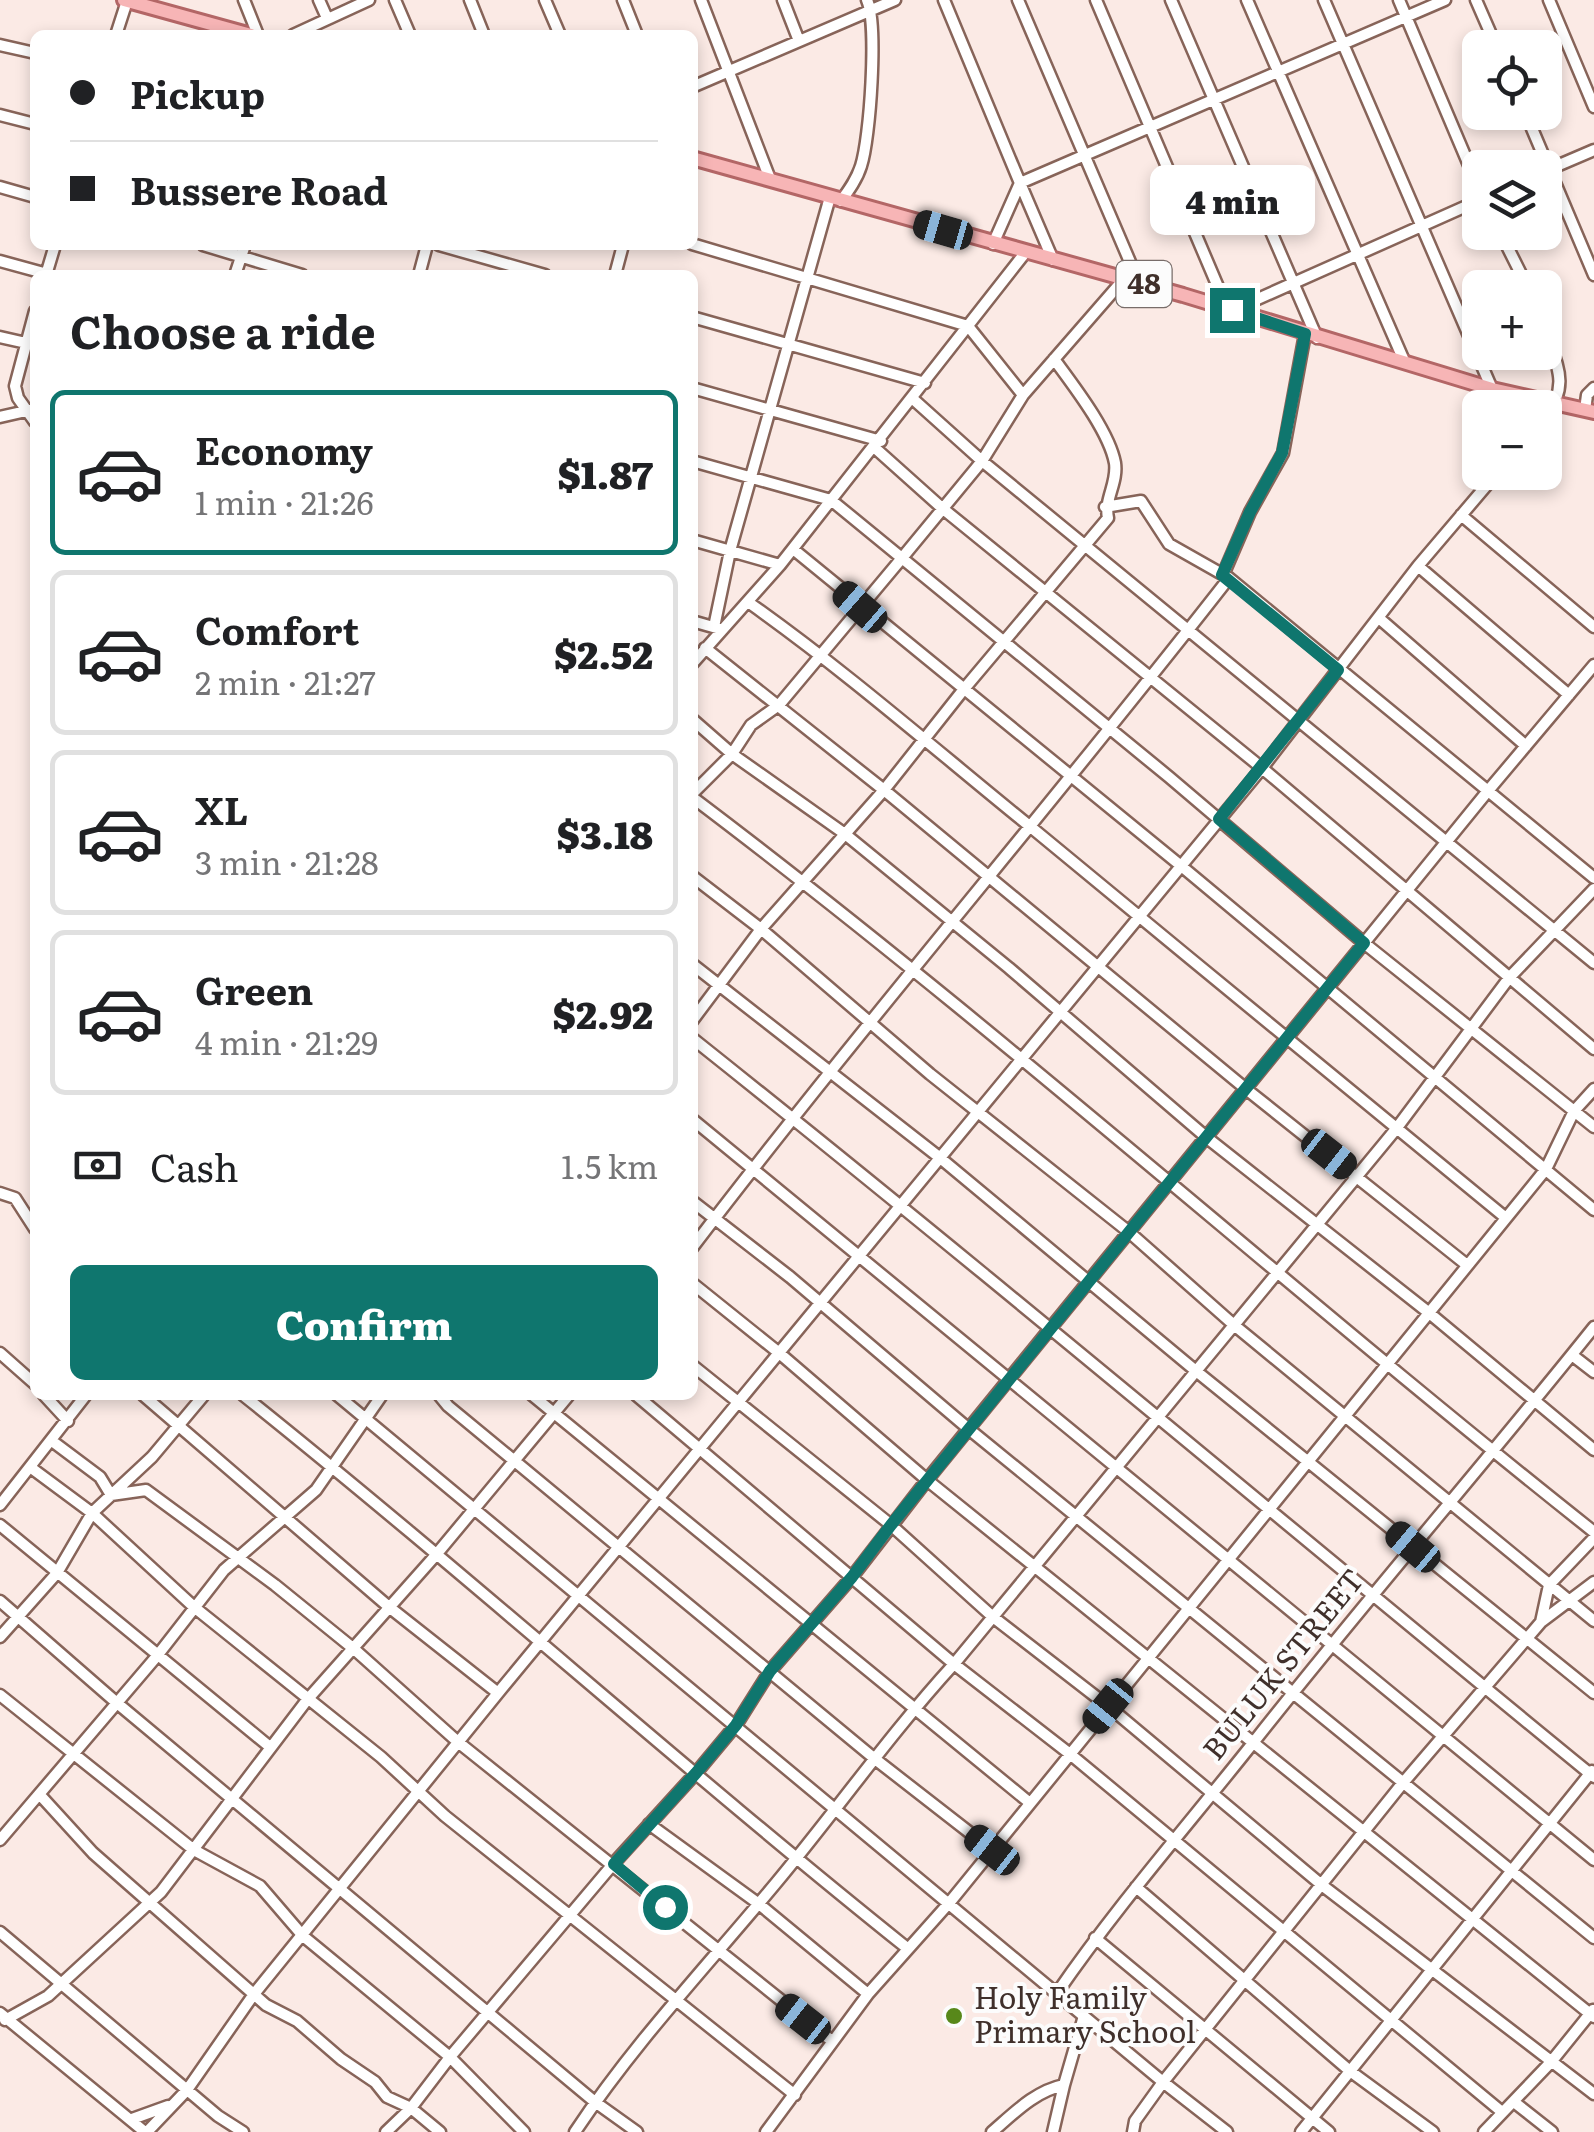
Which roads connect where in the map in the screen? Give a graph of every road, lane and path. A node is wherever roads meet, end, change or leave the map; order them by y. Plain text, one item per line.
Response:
1 (126, 0) edge
2 (170, 0) edge
3 (244, 0) edge
4 (319, 0) edge
5 (369, 0) edge
6 (396, 0) edge
7 (470, 0) edge
8 (545, 0) edge
9 (623, 0) edge
10 (702, 0) edge
11 (783, 0) edge
12 (895, 0) edge
13 (944, 0) edge
14 (1018, 0) edge
15 (1096, 0) edge
16 (1171, 0) edge
17 (1247, 0) edge
18 (1324, 0) edge
19 (1400, 0) edge
20 (1445, 0) edge
21 (1476, 0) edge
22 (1549, 0) edge
23 (869, 5) edge
24 (175, 14) junction
25 (1406, 16) junction
26 (327, 18) junction
27 (117, 30) edge
28 (236, 30) edge
29 (253, 30) edge
30 (304, 30) edge
31 (408, 30) edge
32 (482, 30) edge
33 (558, 30) edge
34 (635, 30) edge
35 (1489, 30) edge
36 (799, 41) junction
37 (0, 44) edge
38 (1342, 44) junction
39 (30, 52) edge
40 (731, 70) junction
41 (1278, 72) junction
42 (698, 84) edge
43 (1214, 100) junction
44 (1594, 107) edge
45 (0, 114) edge
46 (30, 123) edge
47 (1150, 127) junction
48 (1463, 150) edge
49 (1594, 150) edge
50 (1083, 156) junction
51 (698, 160) edge
52 (1562, 164) edge
53 (770, 179) junction
54 (1020, 183) junction
55 (0, 187) edge
56 (30, 196) edge
57 (836, 199) junction
58 (1562, 204) edge
59 (1462, 208) edge
60 (1419, 227) junction
61 (993, 244) junction
62 (698, 246) edge
63 (243, 250) edge
64 (456, 250) edge
65 (1026, 253) junction
66 (1359, 254) junction
67 (1053, 260) junction
68 (0, 261) edge
69 (31, 270) edge
70 (290, 270) edge
71 (527, 270) edge
72 (1594, 275) edge
73 (808, 276) junction
74 (1124, 278) junction
75 (1139, 282) junction
76 (1292, 282) junction
77 (1230, 309) junction
78 (698, 318) edge
79 (968, 326) junction
80 (0, 336) edge
81 (1311, 336) junction
82 (30, 344) edge
83 (789, 344) junction
84 (1054, 359) junction
85 (1405, 364) junction
86 (925, 383) junction
87 (1594, 388) edge
88 (1492, 389) junction
89 (698, 390) edge
90 (1496, 390) edge
91 (1023, 395) junction
92 (913, 398) junction
93 (1562, 405) edge
94 (770, 410) junction
95 (30, 411) edge
96 (1590, 411) edge
97 (30, 416) edge
98 (0, 417) edge
99 (878, 444) junction
100 (982, 460) junction
101 (698, 463) edge
102 (751, 477) junction
103 (1482, 490) edge
104 (831, 500) junction
105 (1106, 507) junction
106 (942, 508) junction
107 (1460, 514) junction
108 (698, 542) edge
109 (1086, 544) junction
110 (793, 549) junction
111 (730, 551) junction
112 (902, 558) junction
113 (780, 565) junction
114 (1418, 566) junction
115 (1226, 577) junction
116 (1044, 593) junction
117 (748, 602) junction
118 (860, 607) junction
119 (1380, 619) junction
120 (698, 623) edge
121 (1594, 627) edge
122 (718, 629) junction
123 (1189, 629) junction
124 (1003, 642) junction
125 (705, 648) junction
126 (822, 654) junction
127 (698, 657) edge
128 (1594, 665) edge
129 (1338, 670) junction
130 (1151, 679) junction
131 (964, 688) junction
132 (1569, 696) junction
133 (779, 705) junction
134 (1300, 720) junction
135 (698, 724) edge
136 (1110, 730) junction
137 (926, 739) junction
138 (1526, 746) junction
139 (732, 754) junction
140 (1262, 768) junction
141 (1070, 775) junction
142 (698, 790) edge
143 (884, 790) junction
144 (1487, 792) junction
145 (698, 801) edge
146 (1219, 819) junction
147 (1029, 826) junction
148 (845, 834) junction
149 (1446, 842) junction
150 (1180, 865) junction
151 (988, 875) junction
152 (1594, 878) edge
153 (802, 880) junction
154 (698, 881) edge
155 (1594, 888) edge
156 (1406, 891) junction
157 (1139, 916) junction
158 (951, 921) junction
159 (761, 929) junction
160 (1553, 930) junction
161 (1364, 943) junction
162 (1594, 963) edge
163 (1100, 966) junction
164 (698, 969) edge
165 (913, 971) junction
166 (1508, 978) junction
167 (718, 984) junction
168 (1329, 988) junction
169 (698, 1012) edge
170 (1060, 1012) junction
171 (872, 1023) junction
172 (1472, 1028) junction
173 (1286, 1039) junction
174 (698, 1043) edge
175 (1594, 1049) edge
176 (1020, 1059) junction
177 (832, 1072) junction
178 (1434, 1076) junction
179 (1246, 1089) junction
180 (1594, 1089) edge
181 (977, 1109) junction
182 (1574, 1111) junction
183 (794, 1118) junction
184 (698, 1124) edge
185 (1594, 1127) edge
186 (1396, 1129) junction
187 (1206, 1137) junction
188 (939, 1157) junction
189 (753, 1168) junction
190 (1546, 1169) junction
191 (1357, 1175) junction
192 (1171, 1181) junction
193 (0, 1194) edge
194 (900, 1204) junction
195 (698, 1206) edge
196 (1594, 1210) edge
197 (1506, 1218) junction
198 (715, 1219) junction
199 (30, 1222) edge
200 (1316, 1226) junction
201 (1129, 1232) junction
202 (698, 1240) edge
203 (857, 1257) junction
204 (1467, 1265) junction
205 (1276, 1274) junction
206 (1088, 1282) junction
207 (698, 1288) edge
208 (818, 1303) junction
209 (1428, 1312) junction
210 (1234, 1325) junction
211 (1052, 1327) junction
212 (1594, 1327) edge
213 (0, 1352) edge
214 (778, 1352) junction
215 (1572, 1355) junction
216 (1386, 1362) junction
217 (698, 1369) edge
218 (1196, 1372) junction
219 (1594, 1372) edge
220 (1010, 1378) junction
221 (30, 1379) edge
222 (49, 1400) edge
223 (83, 1400) edge
224 (149, 1400) edge
225 (199, 1400) edge
226 (249, 1400) edge
227 (343, 1400) edge
228 (378, 1400) edge
229 (445, 1400) edge
230 (538, 1400) edge
231 (565, 1400) edge
232 (642, 1400) edge
233 (737, 1402) junction
234 (1536, 1402) junction
235 (554, 1413) junction
236 (1345, 1414) junction
237 (365, 1418) junction
238 (1157, 1419) junction
239 (68, 1421) junction
240 (176, 1424) junction
241 (970, 1430) junction
242 (52, 1441) junction
243 (699, 1447) junction
244 (1594, 1450) edge
245 (1494, 1453) junction
246 (1308, 1460) junction
247 (512, 1461) junction
248 (1117, 1466) junction
249 (30, 1467) junction
250 (332, 1467) junction
251 (927, 1480) junction
252 (112, 1495) junction
253 (660, 1498) junction
254 (1452, 1501) junction
255 (0, 1505) edge
256 (1268, 1508) junction
257 (474, 1509) junction
258 (92, 1512) junction
259 (1075, 1515) junction
260 (286, 1518) junction
261 (891, 1525) junction
262 (0, 1526) edge
263 (1594, 1535) edge
264 (1413, 1547) junction
265 (617, 1548) junction
266 (435, 1556) junction
267 (239, 1557) junction
268 (1229, 1558) junction
269 (1036, 1566) junction
270 (57, 1573) junction
271 (852, 1577) junction
272 (1594, 1582) edge
273 (1549, 1584) junction
274 (578, 1596) junction
275 (1372, 1596) junction
276 (1568, 1600) junction
277 (0, 1601) edge
278 (1190, 1606) junction
279 (194, 1607) junction
280 (390, 1607) junction
281 (20, 1617) junction
282 (993, 1617) junction
283 (1594, 1620) edge
284 (812, 1621) junction
285 (1540, 1622) junction
286 (0, 1638) edge
287 (1526, 1638) junction
288 (541, 1642) junction
289 (1334, 1644) junction
290 (354, 1650) junction
291 (158, 1656) junction
292 (1149, 1656) junction
293 (954, 1664) junction
294 (770, 1671) junction
295 (1484, 1688) junction
296 (498, 1693) junction
297 (1291, 1693) junction
298 (1594, 1693) edge
299 (0, 1695) edge
300 (307, 1700) junction
301 (117, 1703) junction
302 (1108, 1706) junction
303 (914, 1708) junction
304 (736, 1725) junction
305 (1444, 1736) junction
306 (458, 1742) junction
307 (1253, 1743) junction
308 (270, 1746) junction
309 (72, 1754) junction
310 (1070, 1754) junction
311 (875, 1759) junction
312 (696, 1773) junction
313 (1593, 1773) edge
314 (1402, 1784) junction
315 (418, 1791) junction
316 (1212, 1792) junction
317 (40, 1795) junction
318 (233, 1797) junction
319 (1030, 1803) junction
320 (835, 1808) junction
321 (649, 1824) junction
322 (1548, 1824) junction
323 (1365, 1834) junction
324 (0, 1840) edge
325 (1172, 1841) junction
326 (194, 1850) junction
327 (992, 1850) junction
328 (796, 1860) junction
329 (1594, 1860) edge
330 (614, 1864) junction
331 (1510, 1871) junction
332 (1323, 1886) junction
333 (1136, 1887) junction
334 (339, 1889) junction
335 (950, 1902) junction
336 (150, 1904) junction
337 (758, 1904) junction
338 (570, 1916) junction
339 (1473, 1919) junction
340 (1286, 1931) junction
341 (0, 1932) edge
342 (303, 1936) junction
343 (1095, 1938) junction
344 (1594, 1938) edge
345 (906, 1948) junction
346 (716, 1951) junction
347 (1431, 1970) junction
348 (1244, 1982) junction
349 (61, 1984) junction
350 (1056, 1993) junction
351 (254, 1994) junction
352 (868, 1994) junction
353 (677, 2000) junction
354 (489, 2010) junction
355 (1593, 2014) edge
356 (2, 2016) edge
357 (1084, 2016) junction
358 (1392, 2018) junction
359 (1204, 2032) junction
360 (832, 2041) junction
361 (450, 2057) junction
362 (1552, 2062) junction
363 (1350, 2071) junction
364 (1163, 2082) junction
365 (1064, 2084) junction
366 (186, 2090) junction
367 (1594, 2094) edge
368 (794, 2096) junction
369 (595, 2102) junction
370 (1514, 2102) junction
371 (170, 2106) junction
372 (411, 2108) junction
373 (1502, 2112) junction
374 (132, 2119) junction
375 (1311, 2119) junction
376 (146, 2132) edge
377 (244, 2132) edge
378 (386, 2132) edge
379 (440, 2132) edge
380 (524, 2132) edge
381 (575, 2132) edge
382 (636, 2132) edge
383 (766, 2132) edge
384 (992, 2132) edge
385 (1053, 2132) edge
386 (1133, 2132) edge
387 (1227, 2132) edge
388 (1300, 2132) edge
389 (1329, 2132) edge
390 (1433, 2132) edge
391 (1484, 2132) edge
392 (1552, 2132) edge

1 - 24 main road
1 - 27 street
2 - 24 street
3 - 29 street
4 - 26 street
5 - 26 street
6 - 31 street
7 - 32 street
8 - 33 street
9 - 34 street
10 - 40 street
11 - 36 street
12 - 23 street
13 - 54 street
14 - 50 street
15 - 47 street
16 - 43 street
17 - 41 street
18 - 38 street
19 - 25 street
20 - 25 street
21 - 35 street
22 - 44 street
23 - 36 street
23 - 57 street
24 - 28 main road
25 - 38 street
25 - 48 street
26 - 30 street
36 - 40 street
37 - 39 street
38 - 41 street
38 - 60 street
40 - 42 street
40 - 53 street
41 - 43 street
41 - 66 street
43 - 47 street
43 - 76 street
45 - 46 street
47 - 50 street
47 - 77 street
49 - 52 street
50 - 54 street
50 - 75 street
51 - 53 main road, 48
53 - 57 main road, 48
54 - 61 street
54 - 67 street
55 - 56 street
57 - 61 main road, 48
57 - 73 street
58 - 72 street
59 - 60 street
60 - 66 street
60 - 88 street
61 - 65 main road, 48
62 - 73 street
63 - 70 street
64 - 71 street
65 - 67 main road, 48
65 - 79 street
66 - 76 street
66 - 85 street
67 - 74 main road, 48
68 - 69 street
73 - 79 street
73 - 83 street
74 - 75 main road, 48
74 - 84 street
75 - 77 main road, 48
76 - 77 street
76 - 81 street
77 - 81 main road, 48
78 - 83 street
79 - 86 street
79 - 91 street
80 - 82 street
81 - 85 main road, 48
81 - 115 street
82 - 95 street
83 - 86 street
83 - 94 street
84 - 91 street
84 - 105 street
85 - 88 main road, 48
86 - 92 street
87 - 96 street
88 - 90 main road, 48
89 - 94 street
91 - 100 street
92 - 99 street
92 - 100 street
93 - 96 main road, 48
94 - 99 street
94 - 102 street
97 - 98 street
99 - 104 street
99 - 106 street
100 - 106 street
100 - 109 street
101 - 102 street
102 - 104 street
102 - 111 street
103 - 107 street
104 - 110 street
104 - 112 street
105 - 109 street
105 - 115 street
106 - 112 street
106 - 116 street
107 - 114 street
107 - 121 street
108 - 111 street
109 - 116 street
109 - 123 street
110 - 113 street
110 - 118 street
111 - 113 street
111 - 122 street
112 - 118 street
112 - 124 street
113 - 117 street
114 - 119 street
114 - 132 street
115 - 123 street
115 - 129 street
116 - 124 street
116 - 130 street
117 - 122 street
117 - 126 street
118 - 126 street
118 - 131 street
119 - 129 street
119 - 138 street
120 - 122 street
122 - 125 street
123 - 130 street
123 - 134 street
124 - 131 street
124 - 136 street
125 - 127 street
125 - 133 street
126 - 133 street
126 - 137 street
128 - 132 street
129 - 134 street
129 - 144 street
130 - 136 street
130 - 140 street
131 - 137 street
131 - 141 street
132 - 138 street
133 - 139 street
133 - 143 street
134 - 140 street
134 - 149 street
135 - 139 street
136 - 141 street
136 - 146 street
137 - 143 street
137 - 147 street
138 - 144 street
139 - 142 street
139 - 148 street
140 - 146 street
140 - 156 street
141 - 147 street
141 - 150 street
143 - 148 street
143 - 151 street
144 - 149 street
144 - 152 street
145 - 153 street
146 - 150 street
146 - 161 street
147 - 151 street
147 - 157 street
148 - 153 street
148 - 158 street
149 - 156 street
149 - 160 street
150 - 157 street
150 - 168 street
151 - 158 street
151 - 163 street
153 - 159 street
153 - 165 street
154 - 159 street
155 - 160 street
156 - 161 street
156 - 166 street
157 - 163 street
157 - 173 street
158 - 165 street
158 - 170 street
159 - 167 street
159 - 171 street
160 - 162 street
160 - 166 street
161 - 168 street
161 - 172 street
163 - 170 street
163 - 179 street
164 - 167 street
165 - 171 street
165 - 176 street
166 - 172 street
166 - 175 street
167 - 169 street
167 - 177 street
168 - 173 street
168 - 178 street
170 - 176 street
170 - 187 street
171 - 177 street
171 - 181 street
172 - 178 street
172 - 182 street
173 - 179 street
173 - 186 street
174 - 183 street
176 - 181 street
176 - 192 street
177 - 183 street
177 - 188 street
178 - 186 street
178 - 190 street
179 - 187 street
179 - 191 street
180 - 182 street
181 - 188 street
181 - 201 street
182 - 185 street
182 - 190 street
183 - 189 street
183 - 194 street
184 - 189 street
186 - 191 street
186 - 197 street
187 - 192 street
187 - 200 street
188 - 194 street
188 - 206 street
189 - 198 street
189 - 203 street
190 - 196 street
190 - 197 street
191 - 200 street
191 - 204 street
192 - 201 street
192 - 205 street
193 - 199 street
194 - 203 street
194 - 211 street
195 - 198 street
197 - 204 street
198 - 202 street
198 - 208 street
200 - 205 street
200 - 209 street
201 - 206 street
201 - 210 street
203 - 208 street
203 - 220 street
204 - 209 street
205 - 210 street
205 - 216 street
206 - 211 street
206 - 218 street
207 - 214 street
208 - 214 street
208 - 241 street
209 - 216 street
209 - 234 street
210 - 218 street
210 - 236 street
211 - 220 street
211 - 238 street
212 - 215 street, BULUK STREET
213 - 221 street
214 - 233 street
214 - 251 street
215 - 219 street
215 - 234 street, BULUK STREET
216 - 236 street
216 - 245 street
217 - 233 street
218 - 238 street
218 - 246 street
220 - 241 street
220 - 248 street
222 - 239 street
223 - 239 street
224 - 240 street
225 - 240 street
226 - 250 street
227 - 237 street
228 - 237 street
229 - 247 street
230 - 235 street
231 - 235 street
232 - 243 street
233 - 243 street
233 - 261 street
234 - 244 street
234 - 245 street, BULUK STREET
235 - 247 street
235 - 253 street
236 - 246 street
236 - 254 street
237 - 250 street
237 - 257 street
238 - 248 street
238 - 256 street
239 - 242 street
240 - 252 street
240 - 260 street
241 - 251 street
241 - 259 street
242 - 249 street
242 - 252 street
243 - 253 street
243 - 271 street
245 - 254 street, BULUK STREET
245 - 263 street
246 - 256 street
246 - 264 street
247 - 257 street
247 - 265 street
248 - 259 street
248 - 268 street
249 - 255 street
249 - 258 street
250 - 260 street
250 - 266 street
251 - 261 street
251 - 269 street
252 - 258 street
252 - 267 street
253 - 265 street
253 - 284 street
254 - 264 street, BULUK STREET
254 - 273 street
256 - 268 street
256 - 275 street
257 - 266 street
257 - 274 street
258 - 270 street
258 - 279 street
259 - 269 street
259 - 278 street
260 - 267 street
260 - 280 street
261 - 271 street
261 - 282 street
262 - 270 street
263 - 273 street
264 - 275 street, BULUK STREET
264 - 287 street
265 - 274 street
265 - 294 street
266 - 280 street
266 - 288 street
267 - 279 street
267 - 290 street
268 - 278 street
268 - 289 street
269 - 282 street
269 - 292 street
270 - 281 street
270 - 291 street
271 - 284 street
271 - 293 street
272 - 276 street
273 - 276 street
273 - 285 street
274 - 288 street
274 - 304 street
275 - 289 street, BULUK STREET
275 - 295 street
276 - 283 street
276 - 285 street
277 - 281 street
278 - 292 street
278 - 297 street
279 - 291 street
279 - 300 street
280 - 290 street
280 - 296 street
281 - 286 street
281 - 301 street
282 - 293 street
282 - 302 street
284 - 294 street
284 - 303 street
285 - 287 street
287 - 295 street
287 - 298 street
288 - 296 street
288 - 312 street
289 - 297 street, BULUK STREET
289 - 305 street
290 - 300 street
290 - 306 street
291 - 301 street
291 - 308 street
292 - 302 street
292 - 307 street
293 - 303 street
293 - 310 street
294 - 304 street
294 - 311 street
295 - 305 street
295 - 313 street
296 - 306 street
297 - 307 street, BULUK STREET
297 - 314 street
299 - 309 street
300 - 308 street
300 - 315 street
301 - 309 street
301 - 318 street
302 - 310 street
302 - 316 street
303 - 311 street
303 - 319 street
304 - 312 street
304 - 320 street
305 - 314 street
305 - 322 street
306 - 315 street
306 - 330 street
307 - 316 street, BULUK STREET
307 - 323 street
308 - 318 street
309 - 317 street
309 - 326 street
310 - 319 street
310 - 325 street
311 - 320 street
311 - 327 street
312 - 321 street
312 - 328 street
313 - 322 street
314 - 323 street
314 - 331 street
315 - 334 street
315 - 338 street
316 - 325 street, BULUK STREET
316 - 332 street
317 - 324 street
317 - 336 street
318 - 326 street
318 - 334 street
319 - 327 street
320 - 328 street
320 - 335 street
321 - 330 street
321 - 337 street
322 - 329 street
322 - 331 street
323 - 332 street
323 - 339 street
325 - 333 street, BULUK STREET
325 - 340 street
326 - 336 street
326 - 342 street
327 - 335 street
328 - 337 street
328 - 345 street
330 - 338 street
330 - 346 street
331 - 339 street
331 - 344 street
332 - 340 street
332 - 347 street
333 - 343 street, BULUK STREET
333 - 348 street
334 - 342 street
334 - 354 street
335 - 345 street
335 - 350 street
336 - 349 street
336 - 351 street
337 - 346 street
337 - 352 street
338 - 353 street
338 - 354 street
339 - 347 street
339 - 355 street
340 - 348 street
340 - 358 street
341 - 349 street
342 - 351 street
342 - 361 street
343 - 350 street, BULUK STREET
343 - 359 street
345 - 352 street
346 - 353 street
346 - 360 street
347 - 358 street
347 - 362 street
348 - 359 street
348 - 363 street
349 - 356 street
349 - 366 street
350 - 357 street
351 - 366 street
351 - 372 street
352 - 360 street
353 - 368 street
353 - 369 street
354 - 361 street
354 - 369 street
355 - 362 street
356 - 374 street
357 - 364 street
357 - 365 street
358 - 363 street
358 - 373 street
359 - 364 street
359 - 375 street
360 - 368 street
361 - 372 street
361 - 380 street
362 - 367 street
362 - 370 street
363 - 375 street
363 - 390 street
364 - 386 street
364 - 387 street
365 - 384 street
365 - 385 street
366 - 371 street
366 - 377 street
368 - 383 street
369 - 381 street
369 - 382 street
370 - 373 street
370 - 392 street
371 - 374 street
371 - 376 street
372 - 378 street
372 - 379 street
373 - 391 street
374 - 376 street
375 - 388 street
375 - 389 street

